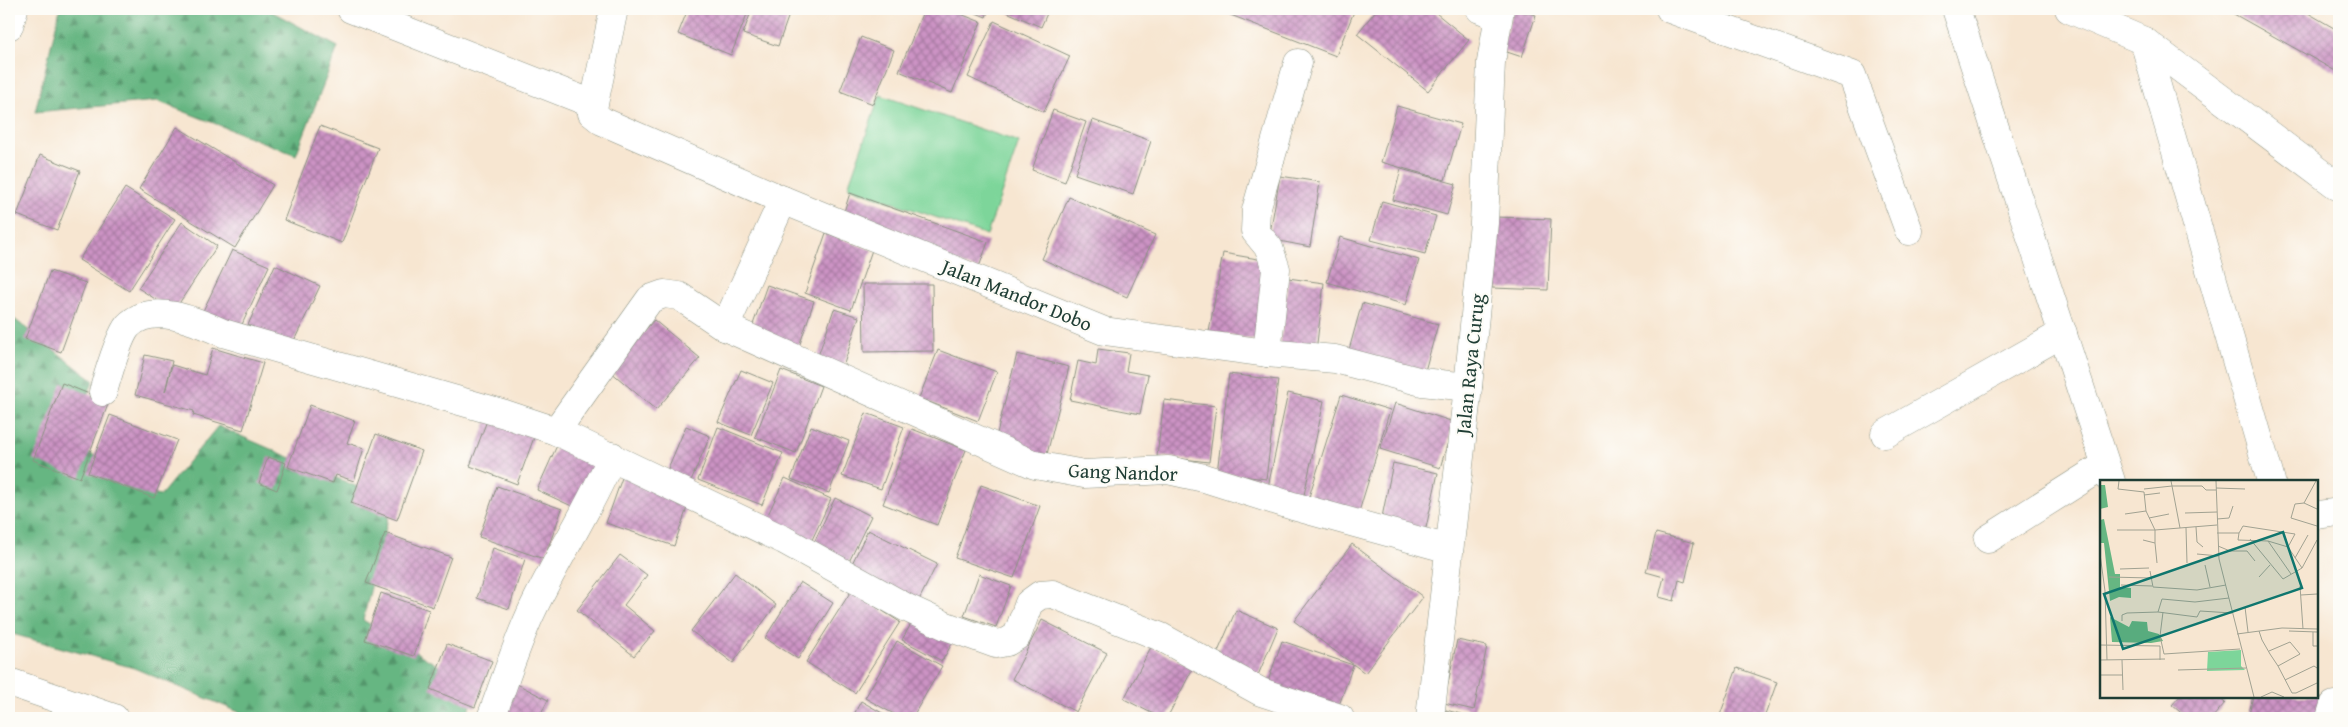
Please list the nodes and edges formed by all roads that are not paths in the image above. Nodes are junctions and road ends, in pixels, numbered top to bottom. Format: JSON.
{"nodes":[{"id":1,"x":14,"y":9,"type":"edge"},
{"id":2,"x":351,"y":9,"type":"edge"},
{"id":3,"x":614,"y":9,"type":"edge"},
{"id":4,"x":1670,"y":9,"type":"edge"},
{"id":5,"x":1956,"y":9,"type":"edge"},
{"id":6,"x":2069,"y":9,"type":"edge"},
{"id":7,"x":1493,"y":11,"type":"edge"},
{"id":8,"x":9,"y":26,"type":"edge"},
{"id":9,"x":2144,"y":42,"type":"junction"},
{"id":10,"x":1298,"y":63,"type":"dead end"},
{"id":11,"x":592,"y":108,"type":"junction"},
{"id":12,"x":2339,"y":187,"type":"edge"},
{"id":13,"x":783,"y":200,"type":"junction"},
{"id":14,"x":1909,"y":231,"type":"dead end"},
{"id":15,"x":725,"y":327,"type":"junction"},
{"id":16,"x":2063,"y":334,"type":"junction"},
{"id":17,"x":1267,"y":353,"type":"junction"},
{"id":18,"x":1468,"y":387,"type":"junction"},
{"id":19,"x":103,"y":392,"type":"dead end"},
{"id":20,"x":556,"y":431,"type":"junction"},
{"id":21,"x":1885,"y":434,"type":"dead end"},
{"id":22,"x":612,"y":456,"type":"junction"},
{"id":23,"x":2108,"y":473,"type":"edge"},
{"id":24,"x":2271,"y":480,"type":"edge"},
{"id":25,"x":2339,"y":512,"type":"edge"},
{"id":26,"x":2318,"y":515,"type":"edge"},
{"id":27,"x":1988,"y":539,"type":"dead end"},
{"id":28,"x":1449,"y":549,"type":"junction"},
{"id":29,"x":9,"y":682,"type":"edge"},
{"id":30,"x":114,"y":718,"type":"edge"},
{"id":31,"x":491,"y":718,"type":"edge"},
{"id":32,"x":1340,"y":718,"type":"edge"},
{"id":33,"x":1430,"y":718,"type":"edge"}],
"edges":[{"from":1,"to":8,"type":"street"},
{"from":2,"to":11,"type":"street","name":"Jalan Mandor Dobo"},
{"from":3,"to":11,"type":"street"},
{"from":4,"to":14,"type":"street"},
{"from":5,"to":16,"type":"street"},
{"from":6,"to":9,"type":"street"},
{"from":7,"to":18,"type":"street","name":"Jalan Raya Curug"},
{"from":9,"to":12,"type":"street"},
{"from":9,"to":24,"type":"street"},
{"from":10,"to":17,"type":"street"},
{"from":11,"to":13,"type":"street","name":"Jalan Mandor Dobo"},
{"from":13,"to":15,"type":"street"},
{"from":13,"to":17,"type":"street","name":"Jalan Mandor Dobo"},
{"from":15,"to":20,"type":"street","name":"Gang Nandor"},
{"from":15,"to":28,"type":"street","name":"Gang Nandor"},
{"from":16,"to":21,"type":"street"},
{"from":16,"to":23,"type":"street"},
{"from":17,"to":18,"type":"street","name":"Jalan Mandor Dobo"},
{"from":18,"to":28,"type":"street","name":"Jalan Raya Curug"},
{"from":19,"to":20,"type":"street"},
{"from":20,"to":22,"type":"street"},
{"from":22,"to":31,"type":"street"},
{"from":22,"to":32,"type":"street"},
{"from":23,"to":27,"type":"street"},
{"from":25,"to":26,"type":"street"},
{"from":28,"to":33,"type":"street","name":"Jalan Raya Curug"},
{"from":29,"to":30,"type":"street"}]}
